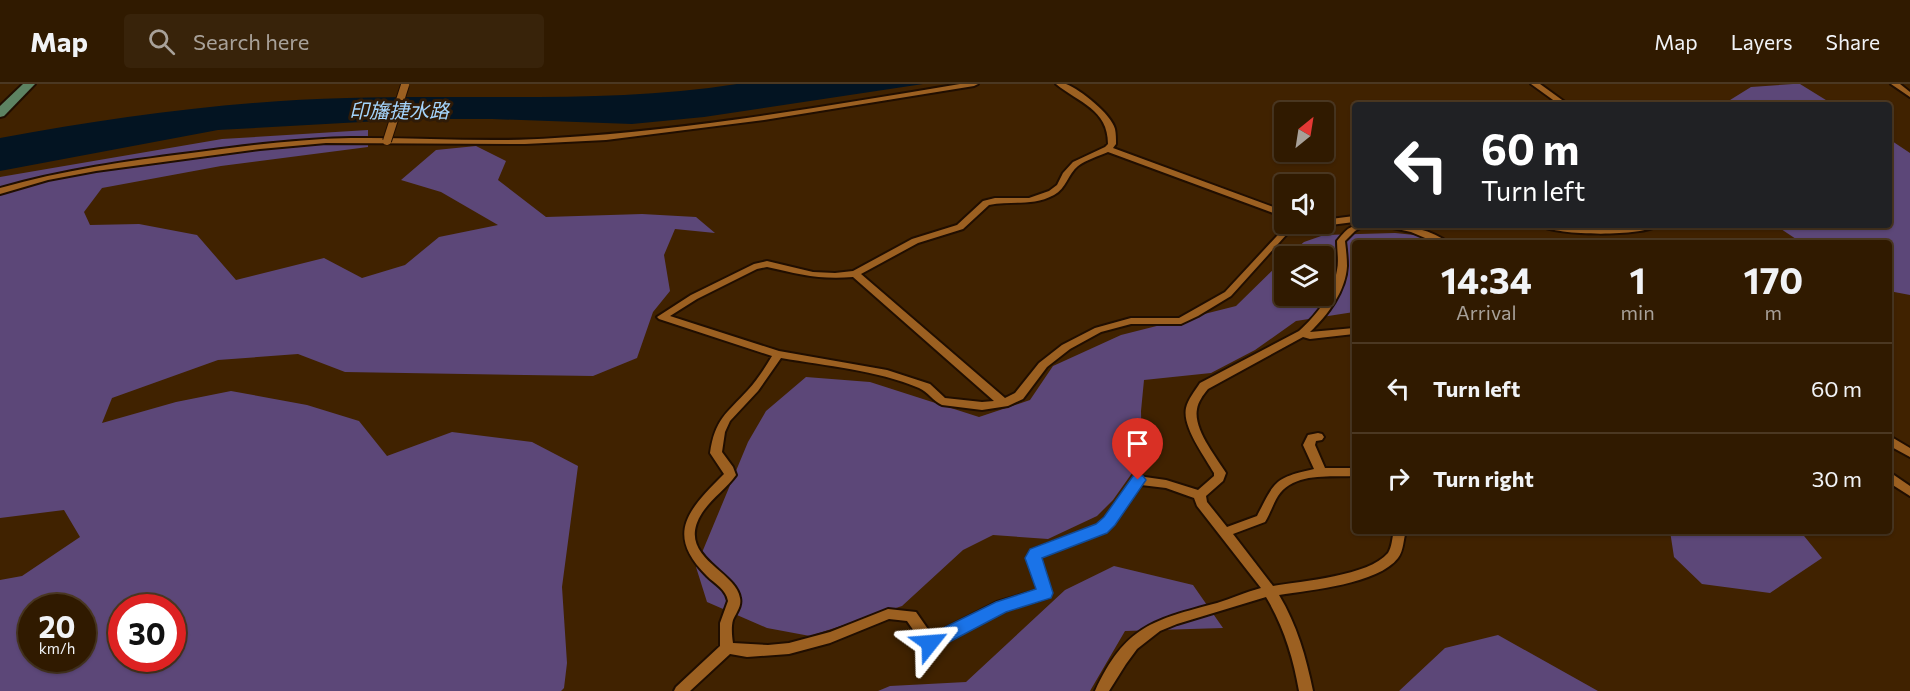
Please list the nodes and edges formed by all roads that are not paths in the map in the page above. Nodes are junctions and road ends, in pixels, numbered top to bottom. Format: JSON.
{"nodes":[{"id":1,"x":29,"y":84,"type":"edge"},
{"id":2,"x":974,"y":84,"type":"edge"},
{"id":3,"x":1060,"y":84,"type":"edge"},
{"id":4,"x":1535,"y":84,"type":"edge"},
{"id":5,"x":1895,"y":84,"type":"edge"},
{"id":6,"x":406,"y":85,"type":"edge"},
{"id":7,"x":1910,"y":95,"type":"edge"},
{"id":8,"x":1561,"y":102,"type":"edge"},
{"id":9,"x":0,"y":113,"type":"edge"},
{"id":10,"x":387,"y":141,"type":"dead end"},
{"id":11,"x":1108,"y":149,"type":"junction"},
{"id":12,"x":0,"y":191,"type":"edge"},
{"id":13,"x":1274,"y":210,"type":"edge"},
{"id":14,"x":1352,"y":219,"type":"edge"},
{"id":15,"x":1334,"y":222,"type":"edge"},
{"id":16,"x":1354,"y":228,"type":"edge"},
{"id":17,"x":1405,"y":228,"type":"edge"},
{"id":18,"x":1563,"y":228,"type":"edge"},
{"id":19,"x":1644,"y":228,"type":"edge"},
{"id":20,"x":1283,"y":234,"type":"edge"},
{"id":21,"x":1438,"y":240,"type":"edge"},
{"id":22,"x":855,"y":274,"type":"junction"},
{"id":23,"x":1352,"y":331,"type":"edge"},
{"id":24,"x":1303,"y":333,"type":"junction"},
{"id":25,"x":778,"y":354,"type":"junction"},
{"id":26,"x":1004,"y":403,"type":"junction"},
{"id":27,"x":1318,"y":437,"type":"dead end"},
{"id":28,"x":1892,"y":442,"type":"edge"},
{"id":29,"x":1910,"y":453,"type":"edge"},
{"id":30,"x":1322,"y":472,"type":"junction"},
{"id":31,"x":1352,"y":472,"type":"edge"},
{"id":32,"x":1892,"y":477,"type":"edge"},
{"id":33,"x":1907,"y":485,"type":"edge"},
{"id":34,"x":1200,"y":495,"type":"junction"},
{"id":35,"x":1224,"y":533,"type":"junction"},
{"id":36,"x":1400,"y":534,"type":"edge"},
{"id":37,"x":1272,"y":592,"type":"junction"},
{"id":38,"x":727,"y":648,"type":"junction"},
{"id":39,"x":681,"y":691,"type":"edge"},
{"id":40,"x":1102,"y":691,"type":"edge"},
{"id":41,"x":1306,"y":691,"type":"edge"}],
"edges":[{"from":1,"to":9,"type":"main road"},
{"from":2,"to":12,"type":"street"},
{"from":3,"to":11,"type":"street"},
{"from":4,"to":8,"type":"street"},
{"from":5,"to":7,"type":"street"},
{"from":6,"to":10,"type":"street","bridge":true},
{"from":11,"to":13,"type":"street"},
{"from":11,"to":22,"type":"street"},
{"from":14,"to":15,"type":"street"},
{"from":16,"to":24,"type":"street"},
{"from":17,"to":21,"type":"street"},
{"from":18,"to":19,"type":"street"},
{"from":20,"to":26,"type":"street"},
{"from":22,"to":25,"type":"street"},
{"from":22,"to":26,"type":"street"},
{"from":23,"to":24,"type":"street"},
{"from":24,"to":34,"type":"street"},
{"from":25,"to":26,"type":"street"},
{"from":25,"to":38,"type":"street"},
{"from":27,"to":30,"type":"street"},
{"from":28,"to":29,"type":"street"},
{"from":30,"to":31,"type":"street"},
{"from":30,"to":35,"type":"street"},
{"from":32,"to":33,"type":"street"},
{"from":34,"to":35,"type":"street"},
{"from":34,"to":38,"type":"street"},
{"from":35,"to":37,"type":"street"},
{"from":36,"to":37,"type":"street"},
{"from":37,"to":40,"type":"street"},
{"from":37,"to":41,"type":"street"},
{"from":38,"to":39,"type":"street"}]}
